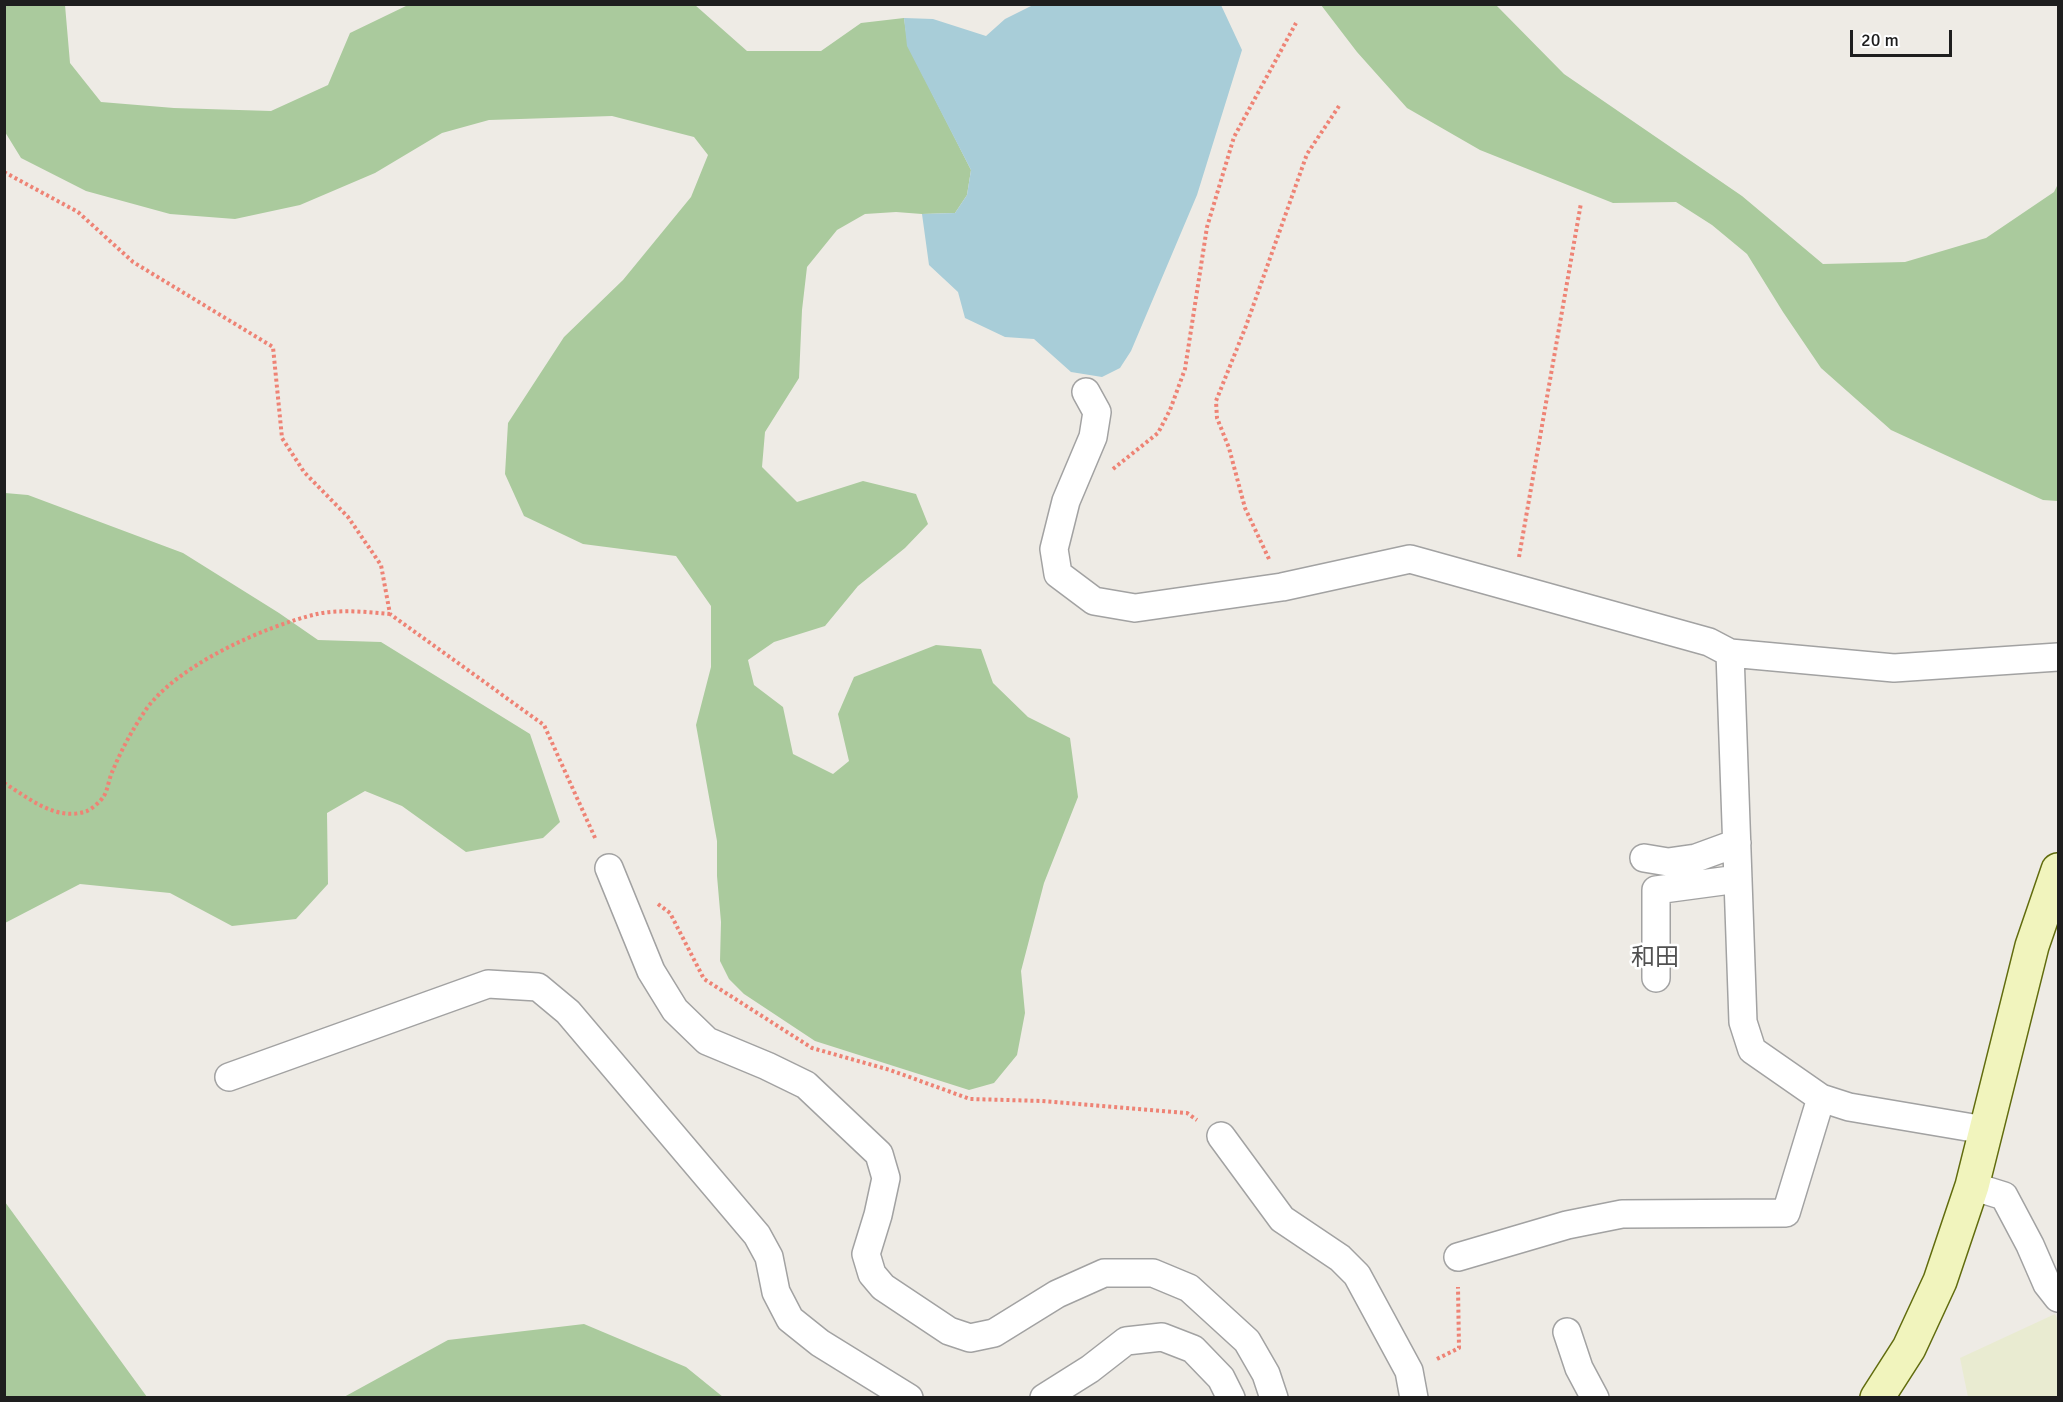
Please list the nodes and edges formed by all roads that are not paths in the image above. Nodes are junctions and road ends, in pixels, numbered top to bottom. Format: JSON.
{"nodes":[{"id":1,"x":1086,"y":392,"type":"dead end"},
{"id":2,"x":1730,"y":653,"type":"junction"},
{"id":3,"x":2058,"y":657,"type":"edge"},
{"id":4,"x":1737,"y":843,"type":"junction"},
{"id":5,"x":1644,"y":858,"type":"dead end"},
{"id":6,"x":609,"y":868,"type":"road end"},
{"id":7,"x":2058,"y":870,"type":"edge"},
{"id":8,"x":1738,"y":879,"type":"junction"},
{"id":9,"x":1656,"y":978,"type":"dead end"},
{"id":10,"x":229,"y":1077,"type":"dead end"},
{"id":11,"x":1821,"y":1098,"type":"junction"},
{"id":12,"x":1985,"y":1130,"type":"junction"},
{"id":13,"x":1221,"y":1136,"type":"road end"},
{"id":14,"x":1972,"y":1186,"type":"junction"},
{"id":15,"x":1458,"y":1257,"type":"road end"},
{"id":16,"x":2058,"y":1298,"type":"edge"},
{"id":17,"x":1567,"y":1332,"type":"dead end"},
{"id":18,"x":909,"y":1398,"type":"edge"},
{"id":19,"x":1044,"y":1398,"type":"edge"},
{"id":20,"x":1231,"y":1398,"type":"edge"},
{"id":21,"x":1274,"y":1398,"type":"edge"},
{"id":22,"x":1414,"y":1398,"type":"edge"},
{"id":23,"x":1595,"y":1398,"type":"edge"},
{"id":24,"x":1877,"y":1398,"type":"edge"}],
"edges":[{"from":1,"to":2,"type":"street"},
{"from":2,"to":3,"type":"street"},
{"from":2,"to":4,"type":"street"},
{"from":4,"to":5,"type":"street"},
{"from":4,"to":8,"type":"street"},
{"from":6,"to":21,"type":"street"},
{"from":7,"to":12,"type":"street"},
{"from":8,"to":9,"type":"street"},
{"from":8,"to":11,"type":"street"},
{"from":10,"to":18,"type":"street"},
{"from":11,"to":12,"type":"street"},
{"from":11,"to":15,"type":"street"},
{"from":12,"to":14,"type":"street"},
{"from":13,"to":22,"type":"street"},
{"from":14,"to":16,"type":"street"},
{"from":14,"to":24,"type":"street"},
{"from":17,"to":23,"type":"street"},
{"from":19,"to":20,"type":"street"}]}
